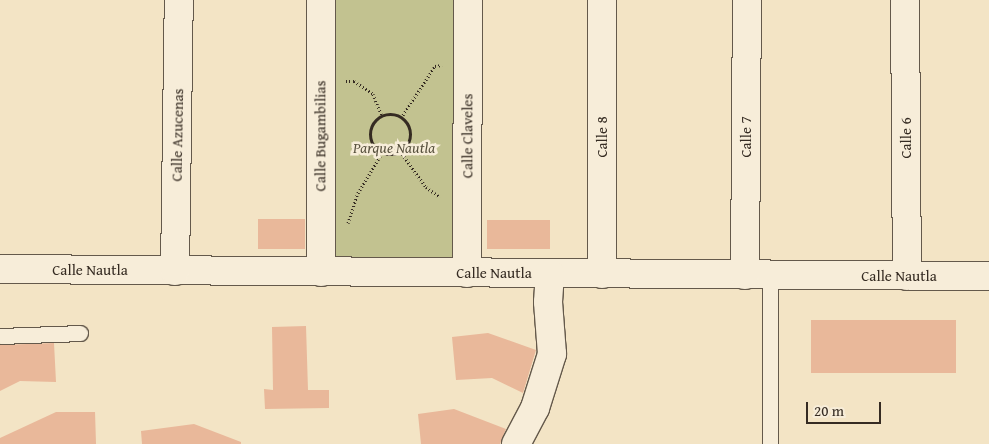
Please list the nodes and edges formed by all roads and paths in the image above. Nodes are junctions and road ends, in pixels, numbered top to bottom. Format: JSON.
{"nodes":[{"id":1,"x":179,"y":0,"type":"edge"},
{"id":2,"x":321,"y":0,"type":"edge"},
{"id":3,"x":468,"y":0,"type":"edge"},
{"id":4,"x":602,"y":0,"type":"edge"},
{"id":5,"x":747,"y":0,"type":"edge"},
{"id":6,"x":905,"y":0,"type":"edge"},
{"id":7,"x":468,"y":64,"type":"junction"},
{"id":8,"x":320,"y":80,"type":"junction"},
{"id":9,"x":382,"y":116,"type":"junction"},
{"id":10,"x":401,"y":118,"type":"junction"},
{"id":11,"x":400,"y":151,"type":"junction"},
{"id":12,"x":382,"y":153,"type":"junction"},
{"id":13,"x":467,"y":216,"type":"junction"},
{"id":14,"x":320,"y":242,"type":"junction"},
{"id":15,"x":0,"y":269,"type":"edge"},
{"id":16,"x":176,"y":270,"type":"junction"},
{"id":17,"x":321,"y":272,"type":"junction"},
{"id":18,"x":467,"y":273,"type":"junction"},
{"id":19,"x":550,"y":274,"type":"junction"},
{"id":20,"x":602,"y":274,"type":"junction"},
{"id":21,"x":758,"y":275,"type":"junction"},
{"id":22,"x":907,"y":276,"type":"junction"},
{"id":23,"x":989,"y":276,"type":"edge"},
{"id":24,"x":80,"y":333,"type":"dead end"},
{"id":25,"x":0,"y":336,"type":"edge"},
{"id":26,"x":516,"y":444,"type":"edge"},
{"id":27,"x":770,"y":444,"type":"edge"}],
"edges":[{"from":1,"to":16,"type":"street","name":"Calle Azucenas"},
{"from":2,"to":8,"type":"street","name":"Calle Bugambilias"},
{"from":3,"to":7,"type":"street","name":"Calle Claveles"},
{"from":4,"to":20,"type":"street","name":"Calle 8"},
{"from":5,"to":21,"type":"street","name":"Calle 7"},
{"from":6,"to":22,"type":"street","name":"Calle 6"},
{"from":7,"to":10,"type":"path"},
{"from":7,"to":13,"type":"street","name":"Calle Claveles"},
{"from":8,"to":9,"type":"path"},
{"from":8,"to":14,"type":"street","name":"Calle Bugambilias"},
{"from":9,"to":10,"type":"path"},
{"from":9,"to":12,"type":"path"},
{"from":10,"to":11,"type":"path"},
{"from":11,"to":12,"type":"path"},
{"from":11,"to":13,"type":"path"},
{"from":12,"to":14,"type":"path"},
{"from":13,"to":18,"type":"street","name":"Calle Claveles"},
{"from":14,"to":17,"type":"street","name":"Calle Bugambilias"},
{"from":15,"to":16,"type":"street","name":"Calle Nautla"},
{"from":16,"to":17,"type":"street","name":"Calle Nautla"},
{"from":17,"to":18,"type":"street","name":"Calle Nautla"},
{"from":18,"to":19,"type":"street","name":"Calle Nautla"},
{"from":19,"to":20,"type":"street","name":"Calle Nautla"},
{"from":19,"to":26,"type":"street"},
{"from":20,"to":21,"type":"street","name":"Calle Nautla"},
{"from":21,"to":22,"type":"street","name":"Calle Nautla"},
{"from":21,"to":27,"type":"lane"},
{"from":22,"to":23,"type":"street","name":"Calle Nautla"},
{"from":24,"to":25,"type":"lane"}]}
